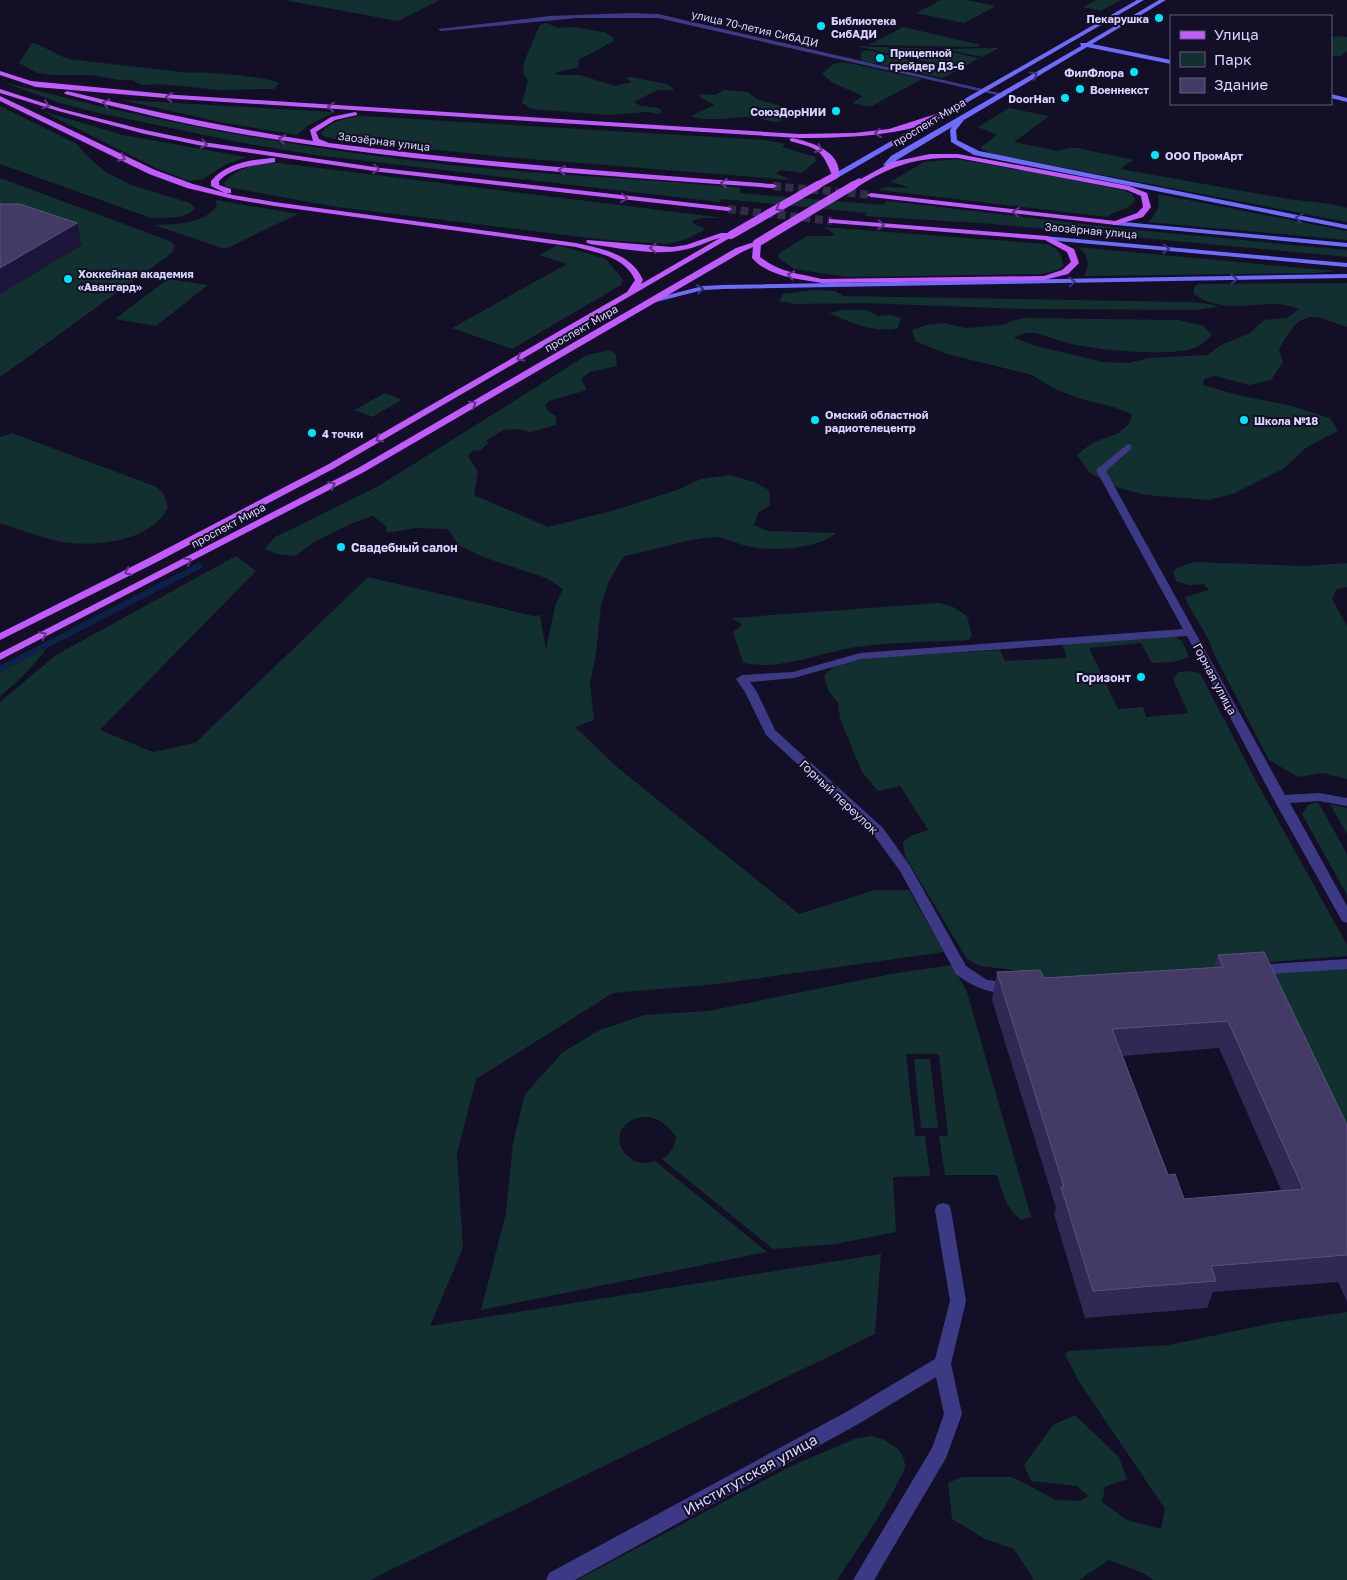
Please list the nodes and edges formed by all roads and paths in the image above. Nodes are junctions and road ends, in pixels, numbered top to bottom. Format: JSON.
{"nodes":[{"id":1,"x":1141,"y":0,"type":"edge"},
{"id":2,"x":1163,"y":0,"type":"edge"},
{"id":3,"x":441,"y":29,"type":"dead end"},
{"id":4,"x":1070,"y":41,"type":"junction"},
{"id":5,"x":1086,"y":44,"type":"junction"},
{"id":6,"x":1170,"y":62,"type":"edge"},
{"id":7,"x":0,"y":73,"type":"edge"},
{"id":8,"x":29,"y":83,"type":"junction"},
{"id":9,"x":984,"y":90,"type":"junction"},
{"id":10,"x":0,"y":91,"type":"edge"},
{"id":11,"x":1001,"y":94,"type":"junction"},
{"id":12,"x":1332,"y":96,"type":"edge"},
{"id":13,"x":0,"y":98,"type":"edge"},
{"id":14,"x":1347,"y":100,"type":"edge"},
{"id":15,"x":942,"y":114,"type":"junction"},
{"id":16,"x":962,"y":118,"type":"junction"},
{"id":17,"x":330,"y":146,"type":"junction"},
{"id":18,"x":290,"y":158,"type":"junction"},
{"id":19,"x":886,"y":166,"type":"junction"},
{"id":20,"x":836,"y":175,"type":"junction"},
{"id":21,"x":773,"y":186,"type":"tunnel mouth"},
{"id":22,"x":871,"y":195,"type":"tunnel mouth"},
{"id":23,"x":728,"y":210,"type":"tunnel mouth"},
{"id":24,"x":832,"y":221,"type":"tunnel mouth"},
{"id":25,"x":1116,"y":223,"type":"junction"},
{"id":26,"x":1347,"y":227,"type":"edge"},
{"id":27,"x":730,"y":235,"type":"junction"},
{"id":28,"x":1047,"y":238,"type":"junction"},
{"id":29,"x":757,"y":243,"type":"junction"},
{"id":30,"x":1347,"y":245,"type":"edge"},
{"id":31,"x":1347,"y":265,"type":"edge"},
{"id":32,"x":1347,"y":276,"type":"edge"},
{"id":33,"x":630,"y":294,"type":"junction"},
{"id":34,"x":652,"y":300,"type":"junction"},
{"id":35,"x":1128,"y":447,"type":"dead end"},
{"id":36,"x":1190,"y":632,"type":"junction"},
{"id":37,"x":0,"y":637,"type":"edge"},
{"id":38,"x":0,"y":657,"type":"edge"},
{"id":39,"x":1280,"y":800,"type":"junction"},
{"id":40,"x":1347,"y":802,"type":"edge"},
{"id":41,"x":1347,"y":918,"type":"edge"},
{"id":42,"x":1347,"y":964,"type":"edge"},
{"id":43,"x":1239,"y":971,"type":"edge"},
{"id":44,"x":1024,"y":984,"type":"edge"},
{"id":45,"x":943,"y":1210,"type":"dead end"},
{"id":46,"x":942,"y":1364,"type":"junction"},
{"id":47,"x":556,"y":1580,"type":"edge"},
{"id":48,"x":863,"y":1580,"type":"edge"}],
"edges":[{"from":1,"to":4,"type":"main road","name":"проспект Мира"},
{"from":2,"to":5,"type":"main road","name":"проспект Мира"},
{"from":3,"to":9,"type":"street","name":"улица 70-летия СибАДИ"},
{"from":4,"to":5,"type":"main road"},
{"from":4,"to":9,"type":"main road","name":"проспект Мира"},
{"from":5,"to":6,"type":"main road"},
{"from":11,"to":5,"type":"main road","name":"проспект Мира","one_way":true},
{"from":7,"to":8,"type":"main road","name":"Заозёрная улица"},
{"from":15,"to":8,"type":"main road","one_way":true},
{"from":17,"to":8,"type":"main road","name":"Заозёрная улица","one_way":true},
{"from":9,"to":11,"type":"street","name":"улица 70-летия СибАДИ"},
{"from":9,"to":15,"type":"main road","name":"проспект Мира"},
{"from":10,"to":18,"type":"main road","one_way":true},
{"from":11,"to":16,"type":"main road","name":"проспект Мира"},
{"from":12,"to":14,"type":"main road"},
{"from":13,"to":33,"type":"main road","one_way":true},
{"from":15,"to":20,"type":"main road","name":"проспект Мира"},
{"from":16,"to":19,"type":"main road","name":"проспект Мира"},
{"from":26,"to":16,"type":"main road","one_way":true},
{"from":17,"to":20,"type":"main road","one_way":true},
{"from":21,"to":17,"type":"main road","name":"Заозёрная улица","one_way":true},
{"from":18,"to":23,"type":"main road","one_way":true},
{"from":27,"to":18,"type":"main road","one_way":true},
{"from":19,"to":25,"type":"main road"},
{"from":19,"to":29,"type":"main road","name":"проспект Мира","bridge":true},
{"from":20,"to":27,"type":"main road","name":"проспект Мира","one_way":true,"bridge":true},
{"from":25,"to":22,"type":"main road","name":"Заозёрная улица","one_way":true},
{"from":24,"to":28,"type":"main road","name":"Заозёрная улица","one_way":true},
{"from":25,"to":30,"type":"main road","name":"Заозёрная улица"},
{"from":27,"to":33,"type":"main road","name":"проспект Мира"},
{"from":28,"to":29,"type":"main road","one_way":true},
{"from":28,"to":31,"type":"main road","name":"Заозёрная улица","one_way":true},
{"from":29,"to":34,"type":"main road","name":"проспект Мира"},
{"from":34,"to":32,"type":"main road","one_way":true},
{"from":33,"to":37,"type":"main road","name":"проспект Мира","one_way":true},
{"from":38,"to":34,"type":"main road","name":"проспект Мира","one_way":true},
{"from":35,"to":36,"type":"street","name":"Горная улица"},
{"from":36,"to":39,"type":"street","name":"Горная улица"},
{"from":36,"to":44,"type":"street","name":"Горный переулок"},
{"from":39,"to":40,"type":"street"},
{"from":39,"to":41,"type":"street","name":"Горная улица"},
{"from":42,"to":43,"type":"street"},
{"from":45,"to":46,"type":"street"},
{"from":46,"to":47,"type":"street","name":"Институтская улица"},
{"from":46,"to":48,"type":"street"}]}
